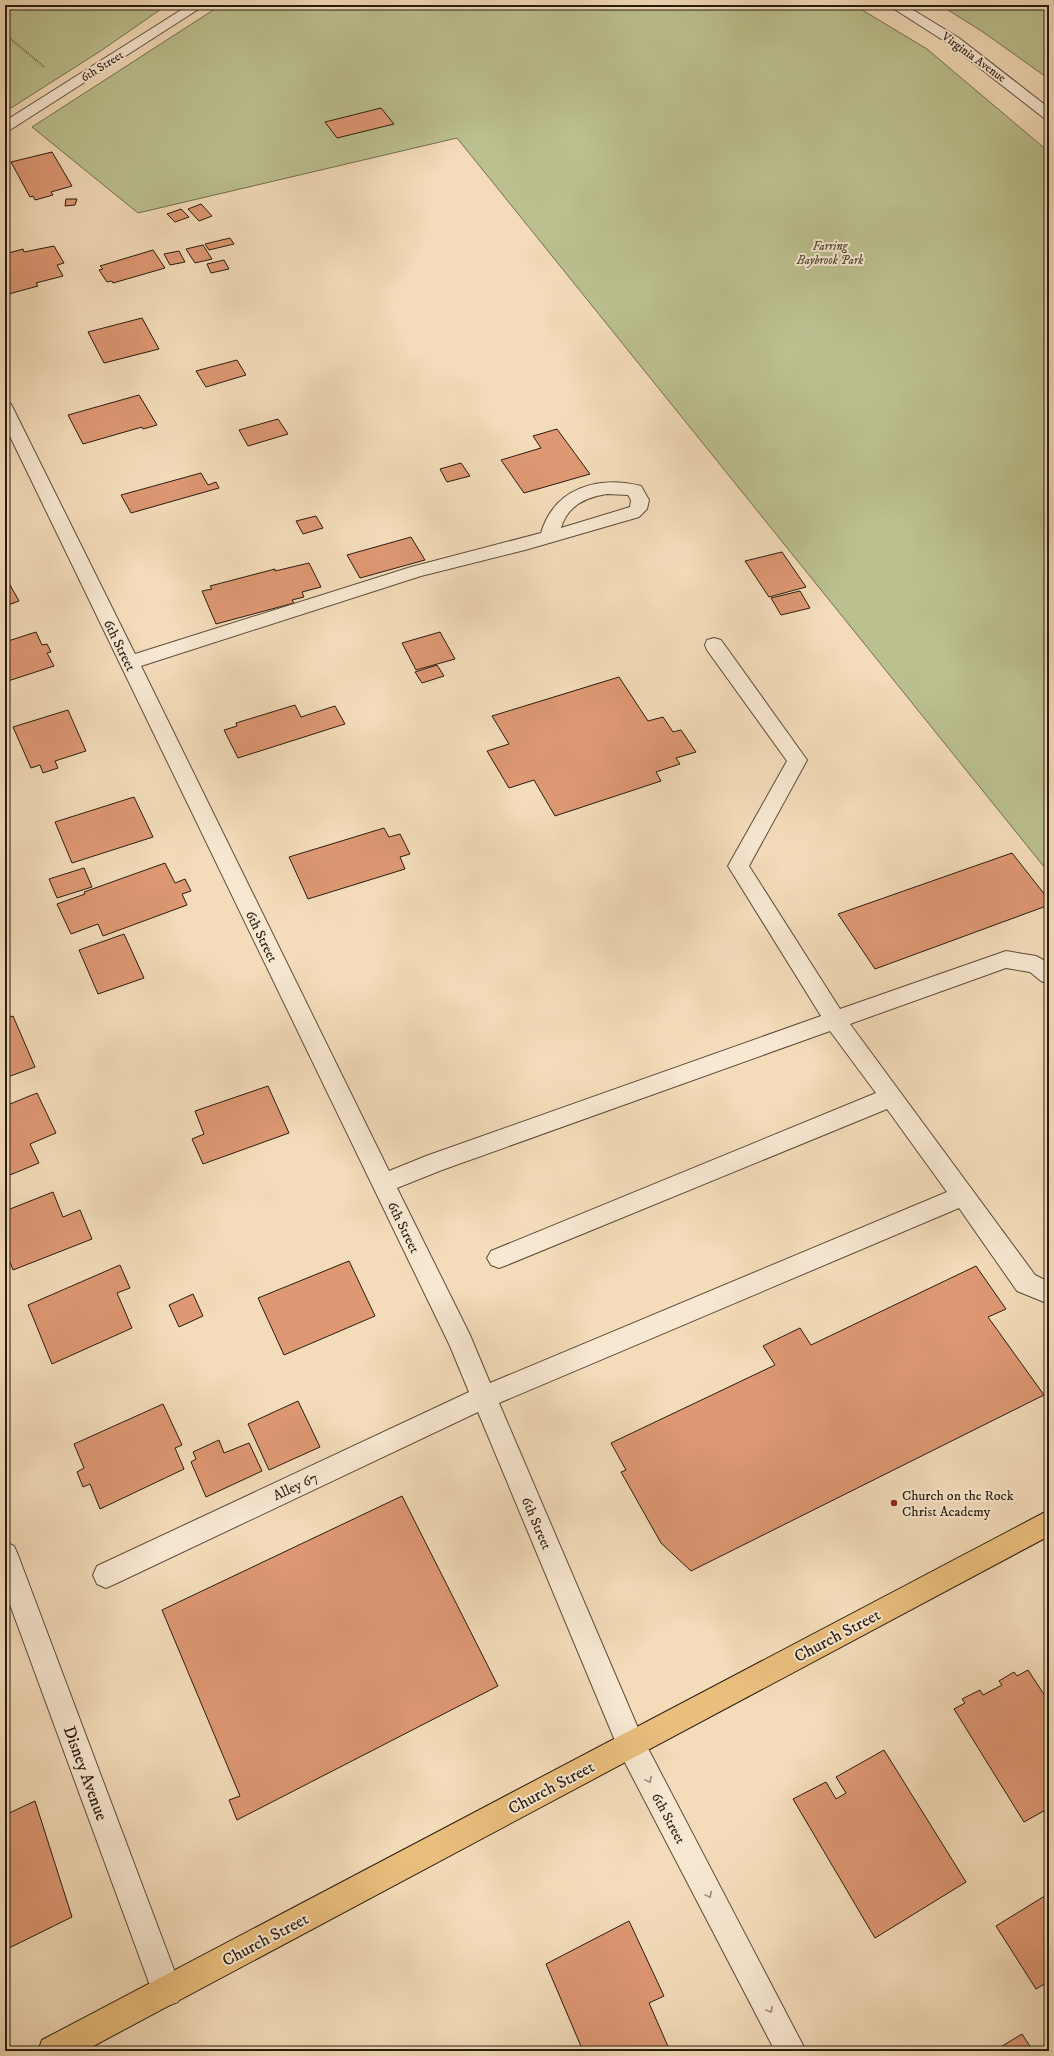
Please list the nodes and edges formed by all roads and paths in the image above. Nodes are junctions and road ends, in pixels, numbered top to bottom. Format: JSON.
{"nodes":[{"id":1,"x":198,"y":5,"type":"edge"},
{"id":2,"x":895,"y":5,"type":"edge"},
{"id":3,"x":5,"y":34,"type":"edge"},
{"id":4,"x":69,"y":87,"type":"junction"},
{"id":5,"x":1049,"y":115,"type":"edge"},
{"id":6,"x":5,"y":128,"type":"edge"},
{"id":7,"x":5,"y":408,"type":"edge"},
{"id":8,"x":549,"y":537,"type":"dead end"},
{"id":9,"x":714,"y":645,"type":"dead end"},
{"id":10,"x":129,"y":663,"type":"junction"},
{"id":11,"x":1049,"y":974,"type":"edge"},
{"id":12,"x":835,"y":1020,"type":"junction"},
{"id":13,"x":891,"y":1097,"type":"junction"},
{"id":14,"x":383,"y":1184,"type":"junction"},
{"id":15,"x":963,"y":1196,"type":"junction"},
{"id":16,"x":498,"y":1258,"type":"dead end"},
{"id":17,"x":1049,"y":1293,"type":"edge"},
{"id":18,"x":484,"y":1397,"type":"junction"},
{"id":19,"x":1049,"y":1522,"type":"edge"},
{"id":20,"x":5,"y":1554,"type":"edge"},
{"id":21,"x":106,"y":1575,"type":"dead end"},
{"id":22,"x":631,"y":1745,"type":"junction"},
{"id":23,"x":167,"y":1991,"type":"junction"},
{"id":24,"x":53,"y":2051,"type":"edge"},
{"id":25,"x":791,"y":2051,"type":"edge"}],
"edges":[{"from":1,"to":4,"type":"street","name":"6th Street"},
{"from":2,"to":5,"type":"street","name":"Virginia Avenue"},
{"from":3,"to":4,"type":"path"},
{"from":4,"to":6,"type":"street","name":"6th Street"},
{"from":7,"to":10,"type":"street","name":"6th Street"},
{"from":8,"to":10,"type":"street"},
{"from":9,"to":12,"type":"street"},
{"from":10,"to":14,"type":"street","name":"6th Street"},
{"from":11,"to":12,"type":"street"},
{"from":12,"to":13,"type":"street"},
{"from":12,"to":14,"type":"street"},
{"from":13,"to":15,"type":"street"},
{"from":13,"to":16,"type":"street"},
{"from":14,"to":18,"type":"street","name":"6th Street"},
{"from":15,"to":17,"type":"street"},
{"from":15,"to":18,"type":"street","name":"Alley 67"},
{"from":18,"to":21,"type":"street","name":"Alley 67"},
{"from":18,"to":22,"type":"street","name":"6th Street"},
{"from":19,"to":22,"type":"main road","name":"Church Street"},
{"from":20,"to":23,"type":"street","name":"Disney Avenue"},
{"from":22,"to":23,"type":"main road","name":"Church Street"},
{"from":22,"to":25,"type":"street","name":"6th Street","one_way":true},
{"from":23,"to":24,"type":"main road","name":"Church Street"}]}
